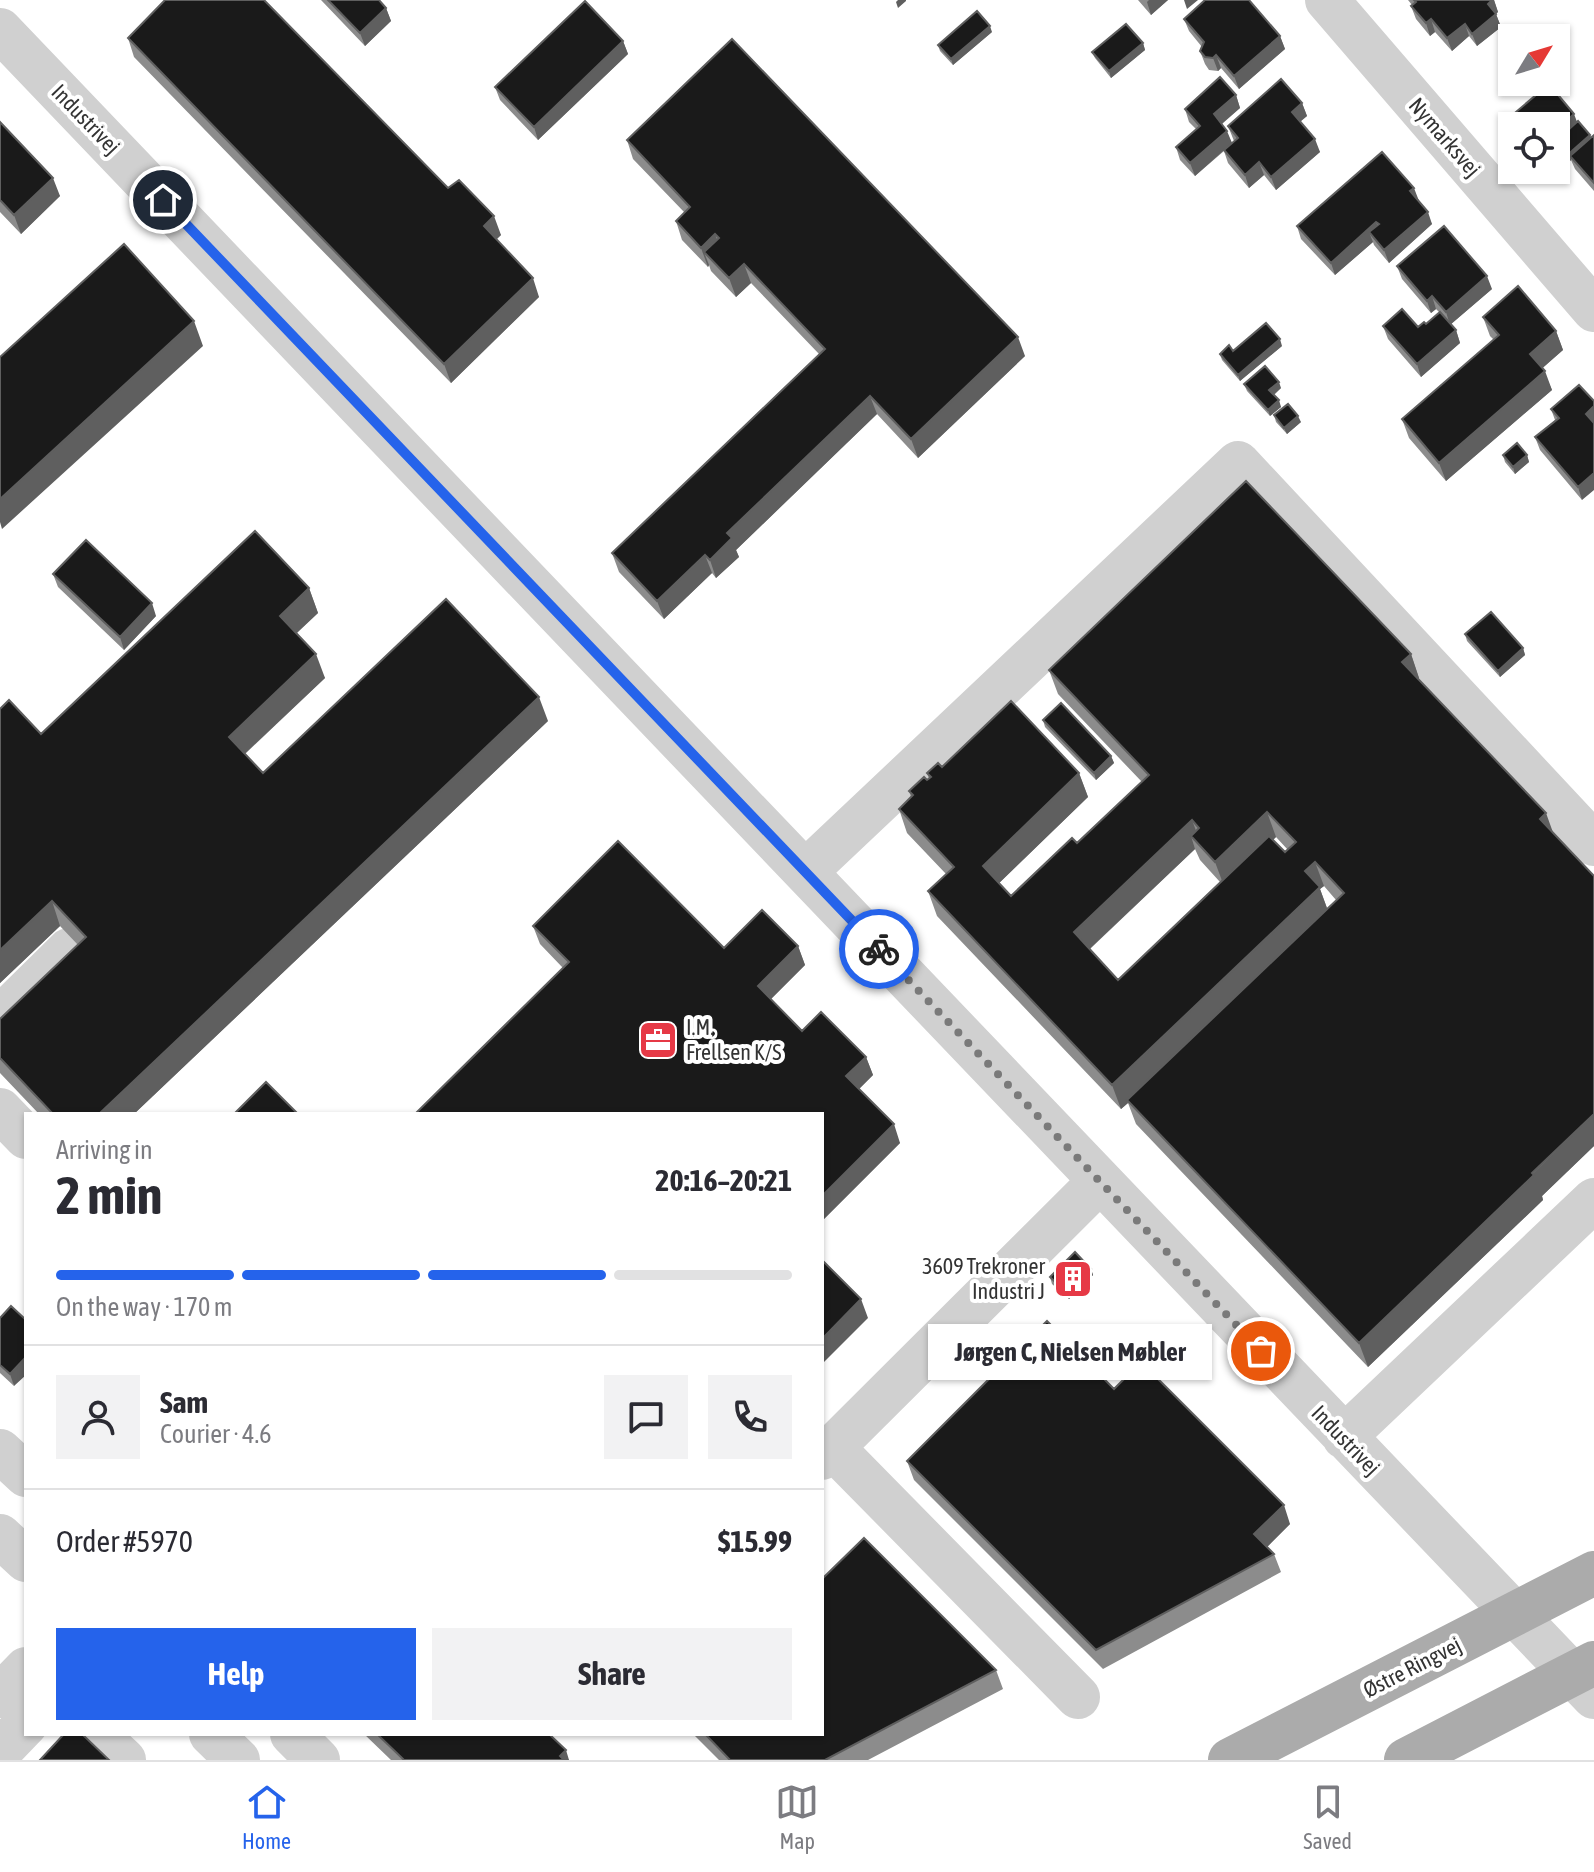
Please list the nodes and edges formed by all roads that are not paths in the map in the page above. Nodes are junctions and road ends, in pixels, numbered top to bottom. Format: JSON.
{"nodes":[{"id":1,"x":1327,"y":0,"type":"edge"},
{"id":2,"x":0,"y":30,"type":"edge"},
{"id":3,"x":1594,"y":310,"type":"edge"},
{"id":4,"x":1594,"y":844,"type":"edge"},
{"id":5,"x":805,"y":872,"type":"junction"},
{"id":6,"x":69,"y":950,"type":"edge"},
{"id":7,"x":0,"y":1018,"type":"edge"},
{"id":8,"x":0,"y":1110,"type":"edge"},
{"id":9,"x":24,"y":1135,"type":"edge"},
{"id":10,"x":1100,"y":1181,"type":"junction"},
{"id":11,"x":1594,"y":1200,"type":"edge"},
{"id":12,"x":1344,"y":1437,"type":"junction"},
{"id":13,"x":0,"y":1451,"type":"edge"},
{"id":14,"x":827,"y":1452,"type":"edge"},
{"id":15,"x":24,"y":1473,"type":"edge"},
{"id":16,"x":0,"y":1536,"type":"edge"},
{"id":17,"x":24,"y":1558,"type":"edge"},
{"id":18,"x":1594,"y":1573,"type":"edge"},
{"id":19,"x":1514,"y":1614,"type":"junction"},
{"id":20,"x":24,"y":1671,"type":"edge"},
{"id":21,"x":1587,"y":1678,"type":"edge"},
{"id":22,"x":0,"y":1696,"type":"edge"},
{"id":23,"x":1078,"y":1697,"type":"dead end"},
{"id":24,"x":24,"y":1726,"type":"edge"},
{"id":25,"x":98,"y":1736,"type":"edge"},
{"id":26,"x":294,"y":1736,"type":"edge"},
{"id":27,"x":0,"y":1751,"type":"edge"},
{"id":28,"x":124,"y":1760,"type":"edge"},
{"id":29,"x":318,"y":1760,"type":"edge"},
{"id":30,"x":1230,"y":1760,"type":"edge"},
{"id":31,"x":1406,"y":1760,"type":"edge"}],
"edges":[{"from":1,"to":3,"type":"street","name":"Nymarksvej"},
{"from":2,"to":5,"type":"street","name":"Industrivej"},
{"from":4,"to":5,"type":"street"},
{"from":5,"to":10,"type":"street","name":"Industrivej"},
{"from":6,"to":7,"type":"street"},
{"from":8,"to":9,"type":"street"},
{"from":10,"to":12,"type":"street","name":"Industrivej"},
{"from":10,"to":14,"type":"street"},
{"from":11,"to":12,"type":"street"},
{"from":12,"to":19,"type":"street","name":"Industrivej"},
{"from":13,"to":15,"type":"street"},
{"from":14,"to":23,"type":"street"},
{"from":16,"to":17,"type":"street"},
{"from":18,"to":19,"type":"main road","name":"Østre Ringvej"},
{"from":19,"to":21,"type":"street","name":"Industrivej"},
{"from":19,"to":30,"type":"main road","name":"Østre Ringvej"},
{"from":20,"to":22,"type":"street"},
{"from":21,"to":31,"type":"main road"},
{"from":24,"to":27,"type":"street"},
{"from":25,"to":28,"type":"street"},
{"from":26,"to":29,"type":"street"}]}
